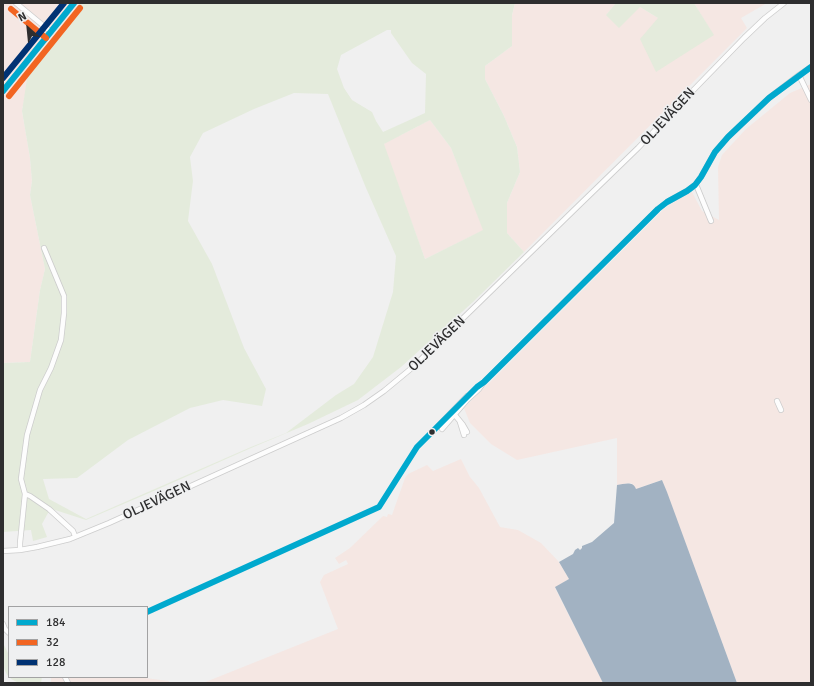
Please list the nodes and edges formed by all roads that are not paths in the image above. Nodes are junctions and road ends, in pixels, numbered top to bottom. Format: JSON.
{"nodes":[{"id":1,"x":16,"y":3,"type":"edge"},
{"id":2,"x":74,"y":3,"type":"edge"},
{"id":3,"x":784,"y":3,"type":"edge"},
{"id":4,"x":51,"y":32,"type":"junction"},
{"id":5,"x":811,"y":67,"type":"edge"},
{"id":6,"x":799,"y":75,"type":"junction"},
{"id":7,"x":3,"y":92,"type":"edge"},
{"id":8,"x":811,"y":100,"type":"edge"},
{"id":9,"x":695,"y":185,"type":"junction"},
{"id":10,"x":711,"y":221,"type":"dead end"},
{"id":11,"x":44,"y":248,"type":"dead end"},
{"id":12,"x":777,"y":401,"type":"dead end"},
{"id":13,"x":781,"y":410,"type":"dead end"},
{"id":14,"x":454,"y":413,"type":"junction"},
{"id":15,"x":440,"y":428,"type":"dead end"},
{"id":16,"x":465,"y":433,"type":"dead end"},
{"id":17,"x":25,"y":494,"type":"junction"},
{"id":18,"x":76,"y":536,"type":"junction"},
{"id":19,"x":20,"y":550,"type":"junction"},
{"id":20,"x":3,"y":551,"type":"edge"}],
"edges":[{"from":1,"to":4,"type":"street"},
{"from":2,"to":4,"type":"street"},
{"from":3,"to":18,"type":"street","name":"OLJEVÄGEN"},
{"from":4,"to":7,"type":"street"},
{"from":5,"to":6,"type":"street"},
{"from":6,"to":8,"type":"street"},
{"from":6,"to":9,"type":"street"},
{"from":9,"to":10,"type":"street"},
{"from":9,"to":14,"type":"street"},
{"from":11,"to":17,"type":"street"},
{"from":12,"to":13,"type":"street"},
{"from":14,"to":15,"type":"street"},
{"from":14,"to":16,"type":"street"},
{"from":17,"to":18,"type":"street"},
{"from":17,"to":19,"type":"street"},
{"from":18,"to":19,"type":"street","name":"OLJEVÄGEN"},
{"from":19,"to":20,"type":"street","name":"OLJEVÄGEN"}]}
